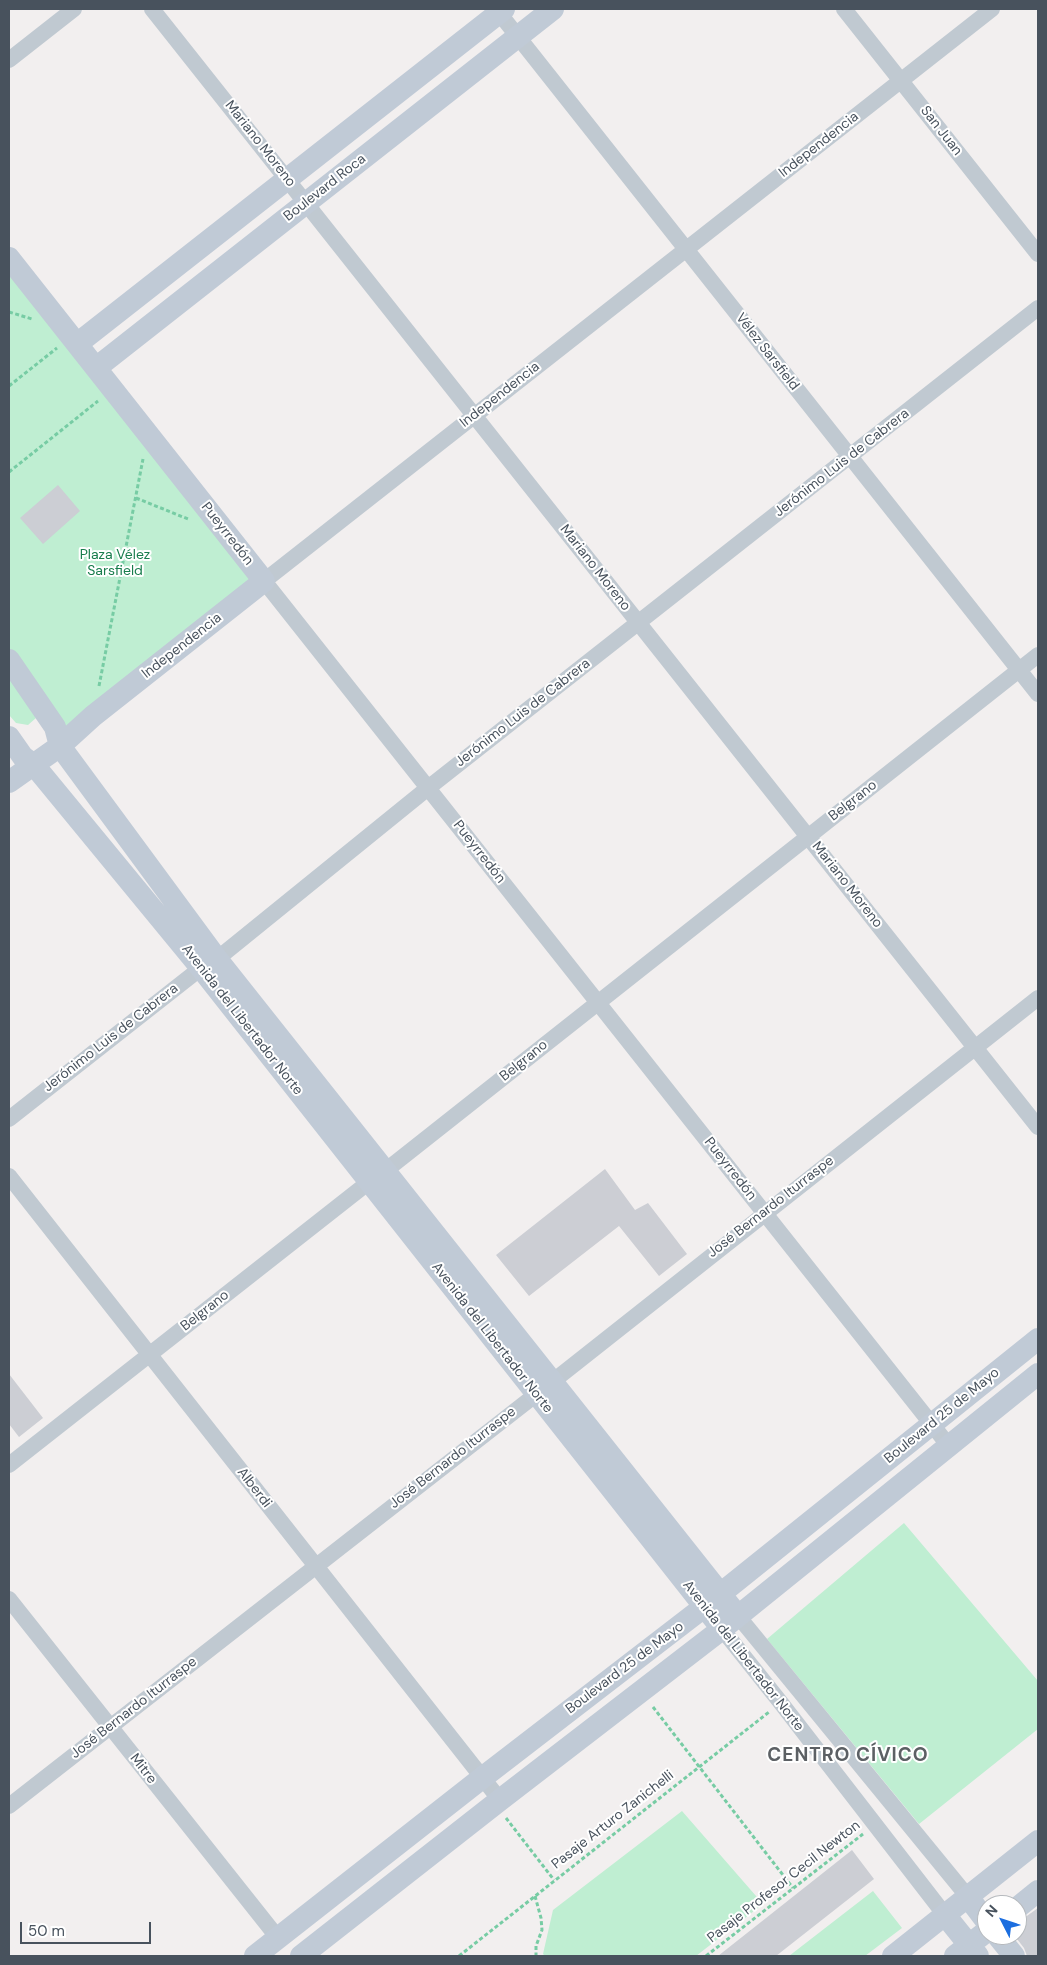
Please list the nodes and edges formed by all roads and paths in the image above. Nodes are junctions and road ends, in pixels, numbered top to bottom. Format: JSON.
{"nodes":[{"id":1,"x":74,"y":9,"type":"edge"},
{"id":2,"x":152,"y":9,"type":"edge"},
{"id":3,"x":553,"y":9,"type":"edge"},
{"id":4,"x":844,"y":9,"type":"edge"},
{"id":5,"x":992,"y":9,"type":"edge"},
{"id":6,"x":500,"y":10,"type":"edge"},
{"id":7,"x":518,"y":37,"type":"junction"},
{"id":8,"x":9,"y":60,"type":"edge"},
{"id":9,"x":901,"y":81,"type":"junction"},
{"id":10,"x":287,"y":179,"type":"junction"},
{"id":11,"x":306,"y":203,"type":"junction"},
{"id":12,"x":686,"y":249,"type":"junction"},
{"id":13,"x":1038,"y":254,"type":"edge"},
{"id":14,"x":9,"y":258,"type":"edge"},
{"id":15,"x":1038,"y":308,"type":"edge"},
{"id":16,"x":74,"y":341,"type":"junction"},
{"id":17,"x":96,"y":368,"type":"junction"},
{"id":18,"x":9,"y":386,"type":"edge"},
{"id":19,"x":112,"y":389,"type":"junction"},
{"id":20,"x":475,"y":416,"type":"junction"},
{"id":21,"x":148,"y":434,"type":"junction"},
{"id":22,"x":850,"y":456,"type":"junction"},
{"id":23,"x":9,"y":472,"type":"edge"},
{"id":24,"x":136,"y":498,"type":"junction"},
{"id":25,"x":190,"y":519,"type":"dead end"},
{"id":26,"x":264,"y":581,"type":"junction"},
{"id":27,"x":639,"y":622,"type":"junction"},
{"id":28,"x":1038,"y":656,"type":"edge"},
{"id":29,"x":9,"y":660,"type":"edge"},
{"id":30,"x":1019,"y":670,"type":"junction"},
{"id":31,"x":1038,"y":694,"type":"edge"},
{"id":32,"x":93,"y":716,"type":"junction"},
{"id":33,"x":9,"y":737,"type":"edge"},
{"id":34,"x":60,"y":746,"type":"junction"},
{"id":35,"x":34,"y":765,"type":"junction"},
{"id":36,"x":9,"y":782,"type":"edge"},
{"id":37,"x":428,"y":788,"type":"junction"},
{"id":38,"x":808,"y":836,"type":"junction"},
{"id":39,"x":209,"y":963,"type":"junction"},
{"id":40,"x":1038,"y":998,"type":"edge"},
{"id":41,"x":598,"y":1002,"type":"junction"},
{"id":42,"x":975,"y":1047,"type":"junction"},
{"id":43,"x":9,"y":1119,"type":"edge"},
{"id":44,"x":1038,"y":1127,"type":"edge"},
{"id":45,"x":9,"y":1176,"type":"edge"},
{"id":46,"x":378,"y":1177,"type":"junction"},
{"id":47,"x":764,"y":1212,"type":"junction"},
{"id":48,"x":1038,"y":1338,"type":"edge"},
{"id":49,"x":149,"y":1355,"type":"junction"},
{"id":50,"x":1038,"y":1374,"type":"edge"},
{"id":51,"x":544,"y":1387,"type":"junction"},
{"id":52,"x":932,"y":1424,"type":"junction"},
{"id":53,"x":949,"y":1446,"type":"junction"},
{"id":54,"x":9,"y":1465,"type":"edge"},
{"id":55,"x":315,"y":1565,"type":"junction"},
{"id":56,"x":9,"y":1599,"type":"edge"},
{"id":57,"x":713,"y":1600,"type":"junction"},
{"id":58,"x":730,"y":1623,"type":"junction"},
{"id":59,"x":641,"y":1691,"type":"junction"},
{"id":60,"x":781,"y":1703,"type":"junction"},
{"id":61,"x":110,"y":1727,"type":"junction"},
{"id":62,"x":699,"y":1766,"type":"junction"},
{"id":63,"x":482,"y":1778,"type":"junction"},
{"id":64,"x":497,"y":1802,"type":"junction"},
{"id":65,"x":9,"y":1806,"type":"edge"},
{"id":66,"x":876,"y":1825,"type":"junction"},
{"id":67,"x":1038,"y":1841,"type":"edge"},
{"id":68,"x":554,"y":1880,"type":"junction"},
{"id":69,"x":793,"y":1888,"type":"junction"},
{"id":70,"x":1038,"y":1891,"type":"edge"},
{"id":71,"x":535,"y":1896,"type":"junction"},
{"id":72,"x":968,"y":1897,"type":"junction"},
{"id":73,"x":1027,"y":1900,"type":"edge"},
{"id":74,"x":977,"y":1909,"type":"edge"},
{"id":75,"x":945,"y":1915,"type":"junction"},
{"id":76,"x":278,"y":1938,"type":"junction"},
{"id":77,"x":977,"y":1942,"type":"edge"},
{"id":78,"x":1006,"y":1945,"type":"edge"},
{"id":79,"x":967,"y":1952,"type":"edge"},
{"id":80,"x":255,"y":1956,"type":"edge"},
{"id":81,"x":292,"y":1956,"type":"edge"},
{"id":82,"x":301,"y":1956,"type":"edge"},
{"id":83,"x":459,"y":1956,"type":"edge"},
{"id":84,"x":536,"y":1956,"type":"edge"},
{"id":85,"x":706,"y":1956,"type":"edge"},
{"id":86,"x":893,"y":1956,"type":"edge"},
{"id":87,"x":1014,"y":1956,"type":"edge"}],
"edges":[{"from":1,"to":8,"type":"street"},
{"from":2,"to":10,"type":"street","name":"Mariano Moreno"},
{"from":3,"to":7,"type":"main road","name":"Boulevard Roca"},
{"from":4,"to":9,"type":"street","name":"San Juan"},
{"from":5,"to":9,"type":"street","name":"Independencia"},
{"from":6,"to":7,"type":"street","name":"Vélez Sarsfield"},
{"from":6,"to":10,"type":"main road"},
{"from":7,"to":11,"type":"main road","name":"Boulevard Roca"},
{"from":7,"to":12,"type":"street","name":"Vélez Sarsfield"},
{"from":9,"to":12,"type":"street","name":"Independencia"},
{"from":9,"to":13,"type":"street","name":"San Juan"},
{"from":10,"to":11,"type":"street","name":"Mariano Moreno"},
{"from":10,"to":16,"type":"main road"},
{"from":11,"to":17,"type":"main road","name":"Boulevard Roca"},
{"from":11,"to":20,"type":"street","name":"Mariano Moreno"},
{"from":12,"to":20,"type":"street","name":"Independencia"},
{"from":12,"to":22,"type":"street","name":"Vélez Sarsfield"},
{"from":14,"to":16,"type":"main road","name":"Pueyrredón"},
{"from":15,"to":22,"type":"street","name":"Jerónimo Luis de Cabrera"},
{"from":16,"to":17,"type":"main road","name":"Pueyrredón"},
{"from":16,"to":18,"type":"path"},
{"from":17,"to":19,"type":"main road","name":"Pueyrredón"},
{"from":19,"to":21,"type":"main road","name":"Pueyrredón"},
{"from":19,"to":23,"type":"path"},
{"from":20,"to":26,"type":"street","name":"Independencia"},
{"from":20,"to":27,"type":"street","name":"Mariano Moreno"},
{"from":21,"to":24,"type":"path"},
{"from":21,"to":26,"type":"main road","name":"Pueyrredón"},
{"from":22,"to":27,"type":"street","name":"Jerónimo Luis de Cabrera"},
{"from":22,"to":30,"type":"street","name":"Vélez Sarsfield"},
{"from":24,"to":25,"type":"path"},
{"from":24,"to":32,"type":"path"},
{"from":26,"to":32,"type":"main road","name":"Independencia"},
{"from":26,"to":37,"type":"street","name":"Pueyrredón"},
{"from":27,"to":37,"type":"street","name":"Jerónimo Luis de Cabrera"},
{"from":27,"to":38,"type":"street","name":"Mariano Moreno"},
{"from":28,"to":30,"type":"street","name":"Belgrano"},
{"from":29,"to":34,"type":"main road","name":"Avenida del Libertador Norte"},
{"from":30,"to":31,"type":"street","name":"Vélez Sarsfield"},
{"from":30,"to":38,"type":"street","name":"Belgrano"},
{"from":32,"to":34,"type":"main road","name":"Independencia"},
{"from":33,"to":35,"type":"main road","name":"Avenida del Libertador Norte"},
{"from":34,"to":35,"type":"main road","name":"Independencia"},
{"from":34,"to":39,"type":"main road","name":"Avenida del Libertador Norte"},
{"from":35,"to":36,"type":"main road","name":"Independencia"},
{"from":35,"to":39,"type":"main road","name":"Avenida del Libertador Norte"},
{"from":37,"to":39,"type":"street","name":"Jerónimo Luis de Cabrera"},
{"from":37,"to":41,"type":"street","name":"Pueyrredón"},
{"from":38,"to":41,"type":"street","name":"Belgrano"},
{"from":38,"to":42,"type":"street","name":"Mariano Moreno"},
{"from":39,"to":43,"type":"street","name":"Jerónimo Luis de Cabrera"},
{"from":39,"to":46,"type":"main road","name":"Avenida del Libertador Norte"},
{"from":40,"to":42,"type":"street","name":"José Bernardo Iturraspe"},
{"from":41,"to":46,"type":"street","name":"Belgrano"},
{"from":41,"to":47,"type":"street","name":"Pueyrredón"},
{"from":42,"to":44,"type":"street","name":"Mariano Moreno"},
{"from":42,"to":47,"type":"street","name":"José Bernardo Iturraspe"},
{"from":45,"to":49,"type":"street","name":"Alberdi"},
{"from":46,"to":49,"type":"street","name":"Belgrano"},
{"from":46,"to":51,"type":"main road","name":"Avenida del Libertador Norte"},
{"from":47,"to":51,"type":"street","name":"José Bernardo Iturraspe"},
{"from":47,"to":52,"type":"street","name":"Pueyrredón"},
{"from":48,"to":52,"type":"main road","name":"Boulevard 25 de Mayo"},
{"from":49,"to":54,"type":"street","name":"Belgrano"},
{"from":49,"to":55,"type":"street","name":"Alberdi"},
{"from":50,"to":53,"type":"main road","name":"Boulevard 25 de Mayo"},
{"from":51,"to":55,"type":"street","name":"José Bernardo Iturraspe"},
{"from":51,"to":57,"type":"main road","name":"Avenida del Libertador Norte"},
{"from":52,"to":53,"type":"street","name":"Pueyrredón"},
{"from":52,"to":57,"type":"main road","name":"Boulevard 25 de Mayo"},
{"from":53,"to":58,"type":"main road","name":"Boulevard 25 de Mayo"},
{"from":55,"to":61,"type":"street","name":"José Bernardo Iturraspe"},
{"from":55,"to":63,"type":"street","name":"Alberdi"},
{"from":56,"to":61,"type":"street","name":"Mitre"},
{"from":57,"to":58,"type":"main road","name":"Avenida del Libertador Norte"},
{"from":57,"to":63,"type":"main road","name":"Boulevard 25 de Mayo"},
{"from":58,"to":59,"type":"main road","name":"Boulevard 25 de Mayo"},
{"from":58,"to":60,"type":"street","name":"Avenida del Libertador Norte"},
{"from":58,"to":72,"type":"street","name":"Avenida del Libertador Norte"},
{"from":59,"to":62,"type":"path"},
{"from":59,"to":64,"type":"main road","name":"Boulevard 25 de Mayo"},
{"from":60,"to":62,"type":"path","name":"Pasaje Arturo Zanichelli"},
{"from":60,"to":66,"type":"street","name":"Avenida del Libertador Norte"},
{"from":61,"to":65,"type":"street","name":"José Bernardo Iturraspe"},
{"from":61,"to":76,"type":"street","name":"Mitre"},
{"from":62,"to":68,"type":"path","name":"Pasaje Arturo Zanichelli"},
{"from":62,"to":69,"type":"path"},
{"from":63,"to":64,"type":"street","name":"Alberdi"},
{"from":63,"to":76,"type":"main road","name":"Boulevard 25 de Mayo"},
{"from":64,"to":68,"type":"path"},
{"from":64,"to":82,"type":"main road","name":"Boulevard 25 de Mayo"},
{"from":66,"to":69,"type":"path","name":"Pasaje Profesor Cecil Newton"},
{"from":66,"to":75,"type":"street","name":"Avenida del Libertador Norte"},
{"from":67,"to":72,"type":"main road"},
{"from":68,"to":71,"type":"path","name":"Pasaje Arturo Zanichelli"},
{"from":69,"to":85,"type":"path","name":"Pasaje Profesor Cecil Newton"},
{"from":70,"to":73,"type":"main road"},
{"from":71,"to":83,"type":"path","name":"Pasaje Arturo Zanichelli"},
{"from":71,"to":84,"type":"path"},
{"from":72,"to":74,"type":"main road"},
{"from":72,"to":75,"type":"main road"},
{"from":75,"to":79,"type":"main road"},
{"from":75,"to":86,"type":"main road"},
{"from":76,"to":80,"type":"main road","name":"Boulevard 25 de Mayo"},
{"from":76,"to":81,"type":"main road"},
{"from":77,"to":79,"type":"main road"},
{"from":78,"to":87,"type":"main road"}]}
